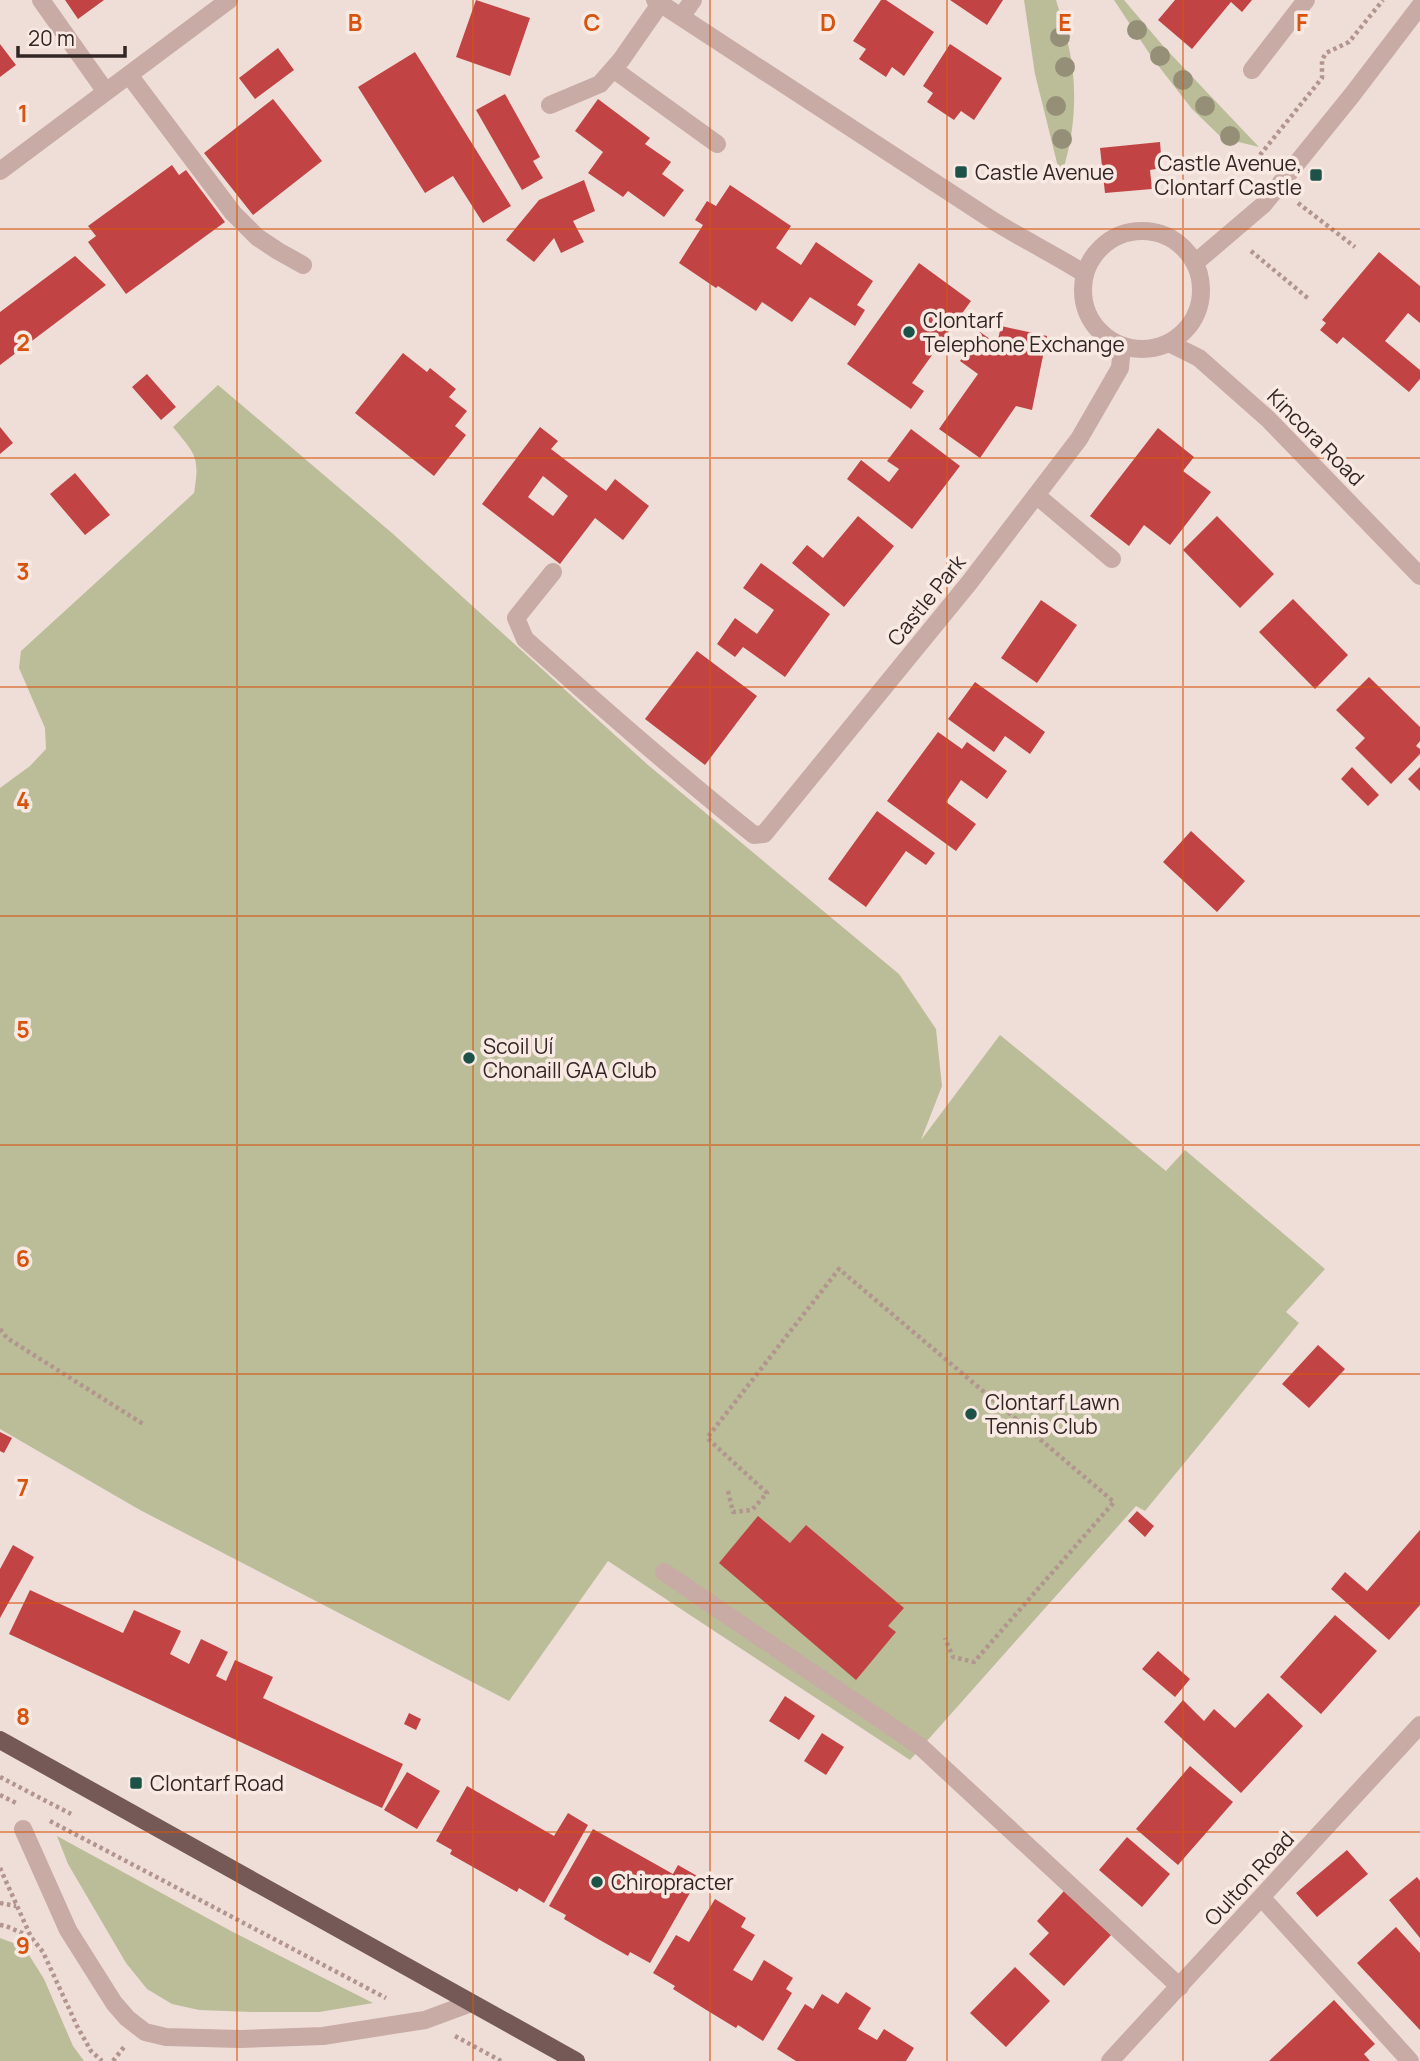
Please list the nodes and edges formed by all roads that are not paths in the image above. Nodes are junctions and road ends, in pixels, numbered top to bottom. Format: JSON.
{"nodes":[{"id":1,"x":41,"y":0,"type":"edge"},
{"id":2,"x":229,"y":0,"type":"edge"},
{"id":3,"x":693,"y":0,"type":"edge"},
{"id":4,"x":1306,"y":0,"type":"edge"},
{"id":5,"x":658,"y":2,"type":"edge"},
{"id":6,"x":1420,"y":6,"type":"edge"},
{"id":7,"x":681,"y":18,"type":"junction"},
{"id":8,"x":613,"y":69,"type":"junction"},
{"id":9,"x":1252,"y":70,"type":"dead end"},
{"id":10,"x":130,"y":75,"type":"junction"},
{"id":11,"x":106,"y":92,"type":"junction"},
{"id":12,"x":550,"y":104,"type":"dead end"},
{"id":13,"x":717,"y":144,"type":"dead end"},
{"id":14,"x":0,"y":171,"type":"edge"},
{"id":15,"x":1195,"y":262,"type":"junction"},
{"id":16,"x":303,"y":265,"type":"dead end"},
{"id":17,"x":1085,"y":274,"type":"junction"},
{"id":18,"x":1169,"y":343,"type":"junction"},
{"id":19,"x":1122,"y":346,"type":"junction"},
{"id":20,"x":1036,"y":495,"type":"junction"},
{"id":21,"x":1112,"y":559,"type":"dead end"},
{"id":22,"x":553,"y":572,"type":"dead end"},
{"id":23,"x":1420,"y":576,"type":"edge"},
{"id":24,"x":664,"y":1572,"type":"dead end"},
{"id":25,"x":1420,"y":1726,"type":"edge"},
{"id":26,"x":0,"y":1740,"type":"edge"},
{"id":27,"x":23,"y":1829,"type":"dead end"},
{"id":28,"x":1262,"y":1898,"type":"junction"},
{"id":29,"x":1180,"y":1987,"type":"junction"},
{"id":30,"x":471,"y":2003,"type":"junction"},
{"id":31,"x":576,"y":2061,"type":"edge"},
{"id":32,"x":1110,"y":2061,"type":"edge"},
{"id":33,"x":1410,"y":2061,"type":"edge"}],
"edges":[{"from":1,"to":11,"type":"street"},
{"from":2,"to":10,"type":"street"},
{"from":3,"to":7,"type":"street"},
{"from":4,"to":9,"type":"street"},
{"from":5,"to":7,"type":"street"},
{"from":5,"to":8,"type":"street"},
{"from":6,"to":15,"type":"street"},
{"from":7,"to":17,"type":"street"},
{"from":8,"to":12,"type":"street"},
{"from":8,"to":13,"type":"street"},
{"from":10,"to":11,"type":"street"},
{"from":10,"to":16,"type":"street"},
{"from":11,"to":14,"type":"street"},
{"from":15,"to":17,"type":"street"},
{"from":15,"to":18,"type":"street"},
{"from":17,"to":19,"type":"street"},
{"from":18,"to":19,"type":"street"},
{"from":18,"to":23,"type":"street","name":"Kincora Road"},
{"from":19,"to":20,"type":"street","name":"Castle Park"},
{"from":20,"to":21,"type":"street"},
{"from":20,"to":22,"type":"street","name":"Castle Park"},
{"from":24,"to":29,"type":"street"},
{"from":25,"to":28,"type":"street","name":"Oulton Road"},
{"from":26,"to":30,"type":"main road"},
{"from":27,"to":30,"type":"street"},
{"from":28,"to":29,"type":"street","name":"Oulton Road"},
{"from":28,"to":33,"type":"street"},
{"from":29,"to":32,"type":"street","name":"Oulton Road"},
{"from":30,"to":31,"type":"main road"}]}
